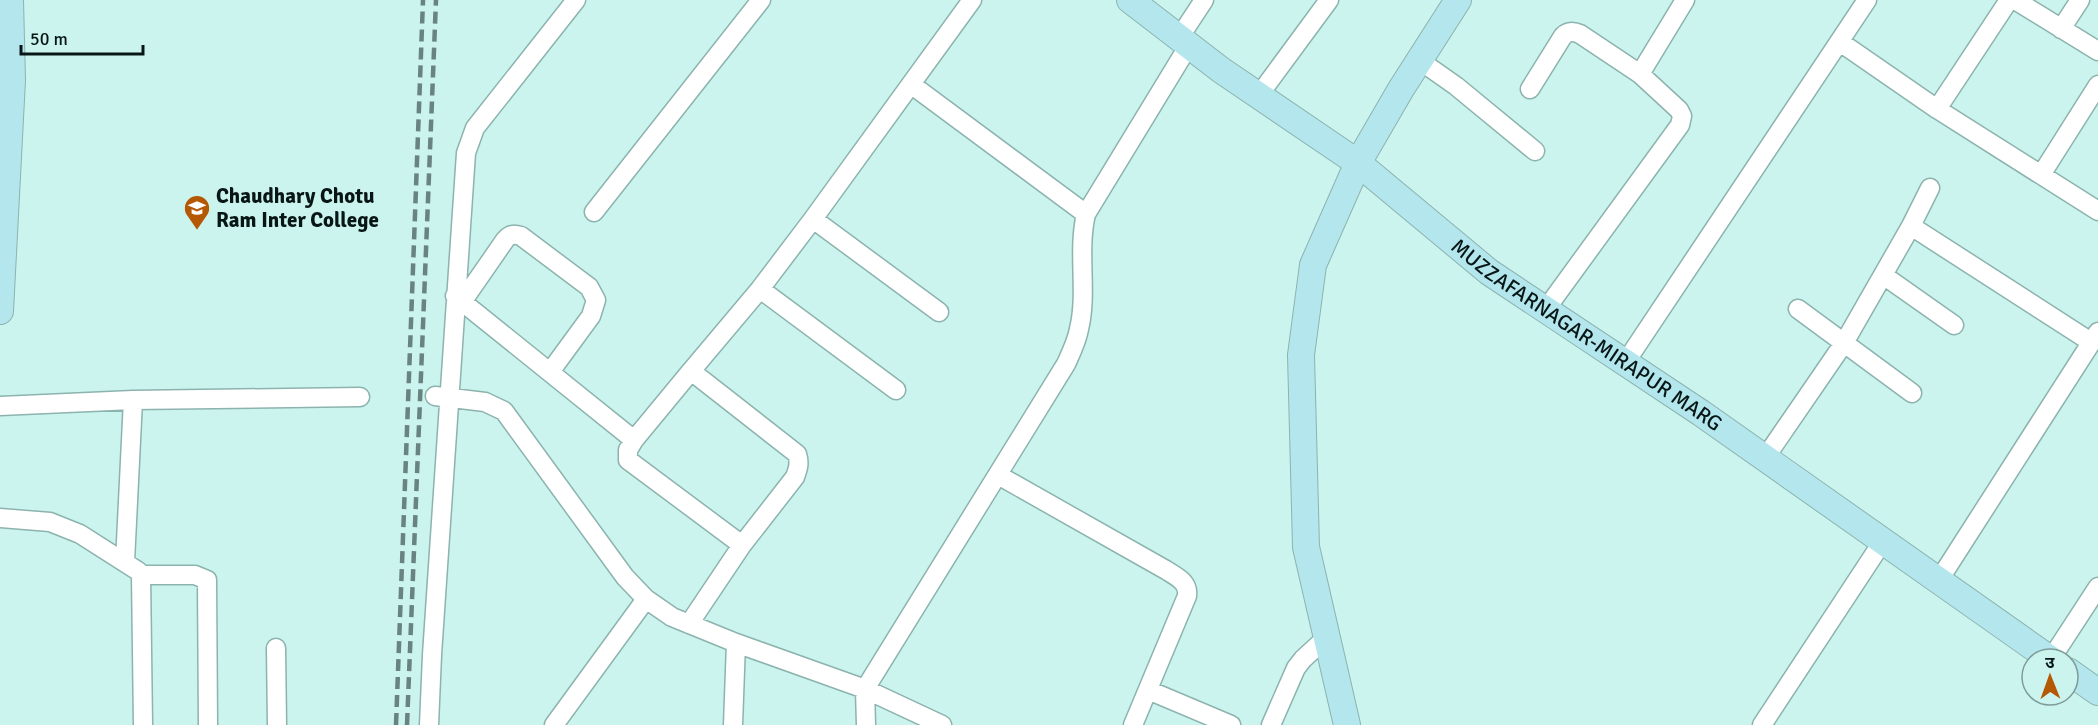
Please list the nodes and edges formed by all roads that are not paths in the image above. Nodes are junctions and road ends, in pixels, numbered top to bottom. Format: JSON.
{"nodes":[{"id":1,"x":10,"y":0,"type":"edge"},
{"id":2,"x":576,"y":0,"type":"edge"},
{"id":3,"x":761,"y":0,"type":"edge"},
{"id":4,"x":972,"y":0,"type":"edge"},
{"id":5,"x":1130,"y":0,"type":"edge"},
{"id":6,"x":1204,"y":0,"type":"edge"},
{"id":7,"x":1329,"y":0,"type":"edge"},
{"id":8,"x":1458,"y":0,"type":"edge"},
{"id":9,"x":1867,"y":0,"type":"edge"},
{"id":10,"x":2010,"y":0,"type":"edge"},
{"id":11,"x":2015,"y":0,"type":"edge"},
{"id":12,"x":2080,"y":0,"type":"edge"},
{"id":13,"x":1681,"y":1,"type":"edge"},
{"id":14,"x":2061,"y":29,"type":"junction"},
{"id":15,"x":1184,"y":41,"type":"junction"},
{"id":16,"x":1840,"y":42,"type":"junction"},
{"id":17,"x":2098,"y":51,"type":"edge"},
{"id":18,"x":1419,"y":60,"type":"junction"},
{"id":19,"x":1640,"y":74,"type":"junction"},
{"id":20,"x":912,"y":85,"type":"junction"},
{"id":21,"x":2098,"y":85,"type":"edge"},
{"id":22,"x":1530,"y":89,"type":"dead end"},
{"id":23,"x":1259,"y":95,"type":"junction"},
{"id":24,"x":1936,"y":109,"type":"junction"},
{"id":25,"x":1535,"y":151,"type":"dead end"},
{"id":26,"x":1358,"y":163,"type":"junction"},
{"id":27,"x":2041,"y":175,"type":"junction"},
{"id":28,"x":1930,"y":188,"type":"dead end"},
{"id":29,"x":3,"y":189,"type":"edge"},
{"id":30,"x":2098,"y":211,"type":"edge"},
{"id":31,"x":594,"y":212,"type":"dead end"},
{"id":32,"x":1086,"y":214,"type":"junction"},
{"id":33,"x":813,"y":219,"type":"junction"},
{"id":34,"x":1911,"y":226,"type":"junction"},
{"id":35,"x":1883,"y":275,"type":"junction"},
{"id":36,"x":760,"y":289,"type":"junction"},
{"id":37,"x":459,"y":299,"type":"junction"},
{"id":38,"x":1546,"y":309,"type":"junction"},
{"id":39,"x":1798,"y":309,"type":"dead end"},
{"id":40,"x":0,"y":311,"type":"edge"},
{"id":41,"x":939,"y":312,"type":"dead end"},
{"id":42,"x":1954,"y":325,"type":"dead end"},
{"id":43,"x":2094,"y":337,"type":"edge"},
{"id":44,"x":1844,"y":343,"type":"junction"},
{"id":45,"x":1625,"y":363,"type":"junction"},
{"id":46,"x":691,"y":371,"type":"junction"},
{"id":47,"x":550,"y":372,"type":"junction"},
{"id":48,"x":896,"y":390,"type":"dead end"},
{"id":49,"x":1912,"y":393,"type":"dead end"},
{"id":50,"x":442,"y":396,"type":"junction"},
{"id":51,"x":360,"y":397,"type":"dead end"},
{"id":52,"x":133,"y":400,"type":"junction"},
{"id":53,"x":0,"y":406,"type":"edge"},
{"id":54,"x":634,"y":440,"type":"junction"},
{"id":55,"x":1765,"y":458,"type":"junction"},
{"id":56,"x":998,"y":475,"type":"junction"},
{"id":57,"x":0,"y":518,"type":"edge"},
{"id":58,"x":127,"y":532,"type":"junction"},
{"id":59,"x":1883,"y":541,"type":"junction"},
{"id":60,"x":742,"y":545,"type":"junction"},
{"id":61,"x":102,"y":548,"type":"junction"},
{"id":62,"x":124,"y":561,"type":"junction"},
{"id":63,"x":141,"y":575,"type":"junction"},
{"id":64,"x":1939,"y":580,"type":"junction"},
{"id":65,"x":2098,"y":586,"type":"edge"},
{"id":66,"x":646,"y":599,"type":"junction"},
{"id":67,"x":689,"y":624,"type":"junction"},
{"id":68,"x":1327,"y":638,"type":"junction"},
{"id":69,"x":736,"y":643,"type":"junction"},
{"id":70,"x":2034,"y":647,"type":"edge"},
{"id":71,"x":2059,"y":647,"type":"edge"},
{"id":72,"x":276,"y":648,"type":"dead end"},
{"id":73,"x":2080,"y":679,"type":"edge"},
{"id":74,"x":865,"y":689,"type":"junction"},
{"id":75,"x":1148,"y":690,"type":"junction"},
{"id":76,"x":2098,"y":692,"type":"edge"},
{"id":77,"x":142,"y":725,"type":"edge"},
{"id":78,"x":208,"y":725,"type":"edge"},
{"id":79,"x":277,"y":725,"type":"edge"},
{"id":80,"x":429,"y":725,"type":"edge"},
{"id":81,"x":554,"y":725,"type":"edge"},
{"id":82,"x":733,"y":725,"type":"edge"},
{"id":83,"x":866,"y":725,"type":"edge"},
{"id":84,"x":942,"y":725,"type":"edge"},
{"id":85,"x":1133,"y":725,"type":"edge"},
{"id":86,"x":1231,"y":725,"type":"edge"},
{"id":87,"x":1271,"y":725,"type":"edge"},
{"id":88,"x":1347,"y":725,"type":"edge"},
{"id":89,"x":1762,"y":725,"type":"edge"}],
"edges":[{"from":1,"to":29,"type":"main road"},
{"from":2,"to":37,"type":"street"},
{"from":3,"to":31,"type":"street"},
{"from":4,"to":20,"type":"street"},
{"from":5,"to":15,"type":"main road","name":"MUZZAFARNAGAR-MIRAPUR MARG"},
{"from":6,"to":15,"type":"street"},
{"from":7,"to":23,"type":"street"},
{"from":8,"to":18,"type":"main road"},
{"from":9,"to":16,"type":"street"},
{"from":10,"to":24,"type":"street"},
{"from":11,"to":14,"type":"street"},
{"from":12,"to":14,"type":"street"},
{"from":13,"to":19,"type":"street"},
{"from":14,"to":17,"type":"street"},
{"from":15,"to":23,"type":"main road","name":"MUZZAFARNAGAR-MIRAPUR MARG"},
{"from":15,"to":32,"type":"street"},
{"from":16,"to":24,"type":"street"},
{"from":16,"to":45,"type":"street"},
{"from":18,"to":25,"type":"street"},
{"from":18,"to":26,"type":"main road"},
{"from":19,"to":22,"type":"street"},
{"from":19,"to":38,"type":"street"},
{"from":20,"to":32,"type":"street"},
{"from":20,"to":33,"type":"street"},
{"from":21,"to":27,"type":"street"},
{"from":23,"to":26,"type":"main road","name":"MUZZAFARNAGAR-MIRAPUR MARG"},
{"from":24,"to":27,"type":"street"},
{"from":26,"to":38,"type":"main road","name":"MUZZAFARNAGAR-MIRAPUR MARG"},
{"from":26,"to":68,"type":"main road"},
{"from":27,"to":30,"type":"street"},
{"from":28,"to":34,"type":"street"},
{"from":29,"to":40,"type":"main road"},
{"from":32,"to":56,"type":"street"},
{"from":33,"to":36,"type":"street"},
{"from":33,"to":41,"type":"street"},
{"from":34,"to":35,"type":"street"},
{"from":34,"to":43,"type":"street"},
{"from":35,"to":42,"type":"street"},
{"from":35,"to":44,"type":"street"},
{"from":36,"to":46,"type":"street"},
{"from":36,"to":48,"type":"street"},
{"from":37,"to":47,"type":"street"},
{"from":37,"to":47,"type":"street"},
{"from":37,"to":50,"type":"street"},
{"from":38,"to":45,"type":"main road","name":"MUZZAFARNAGAR-MIRAPUR MARG"},
{"from":39,"to":44,"type":"street"},
{"from":43,"to":64,"type":"street"},
{"from":44,"to":49,"type":"street"},
{"from":44,"to":55,"type":"street"},
{"from":45,"to":55,"type":"main road","name":"MUZZAFARNAGAR-MIRAPUR MARG"},
{"from":46,"to":54,"type":"street"},
{"from":46,"to":60,"type":"street"},
{"from":47,"to":54,"type":"street"},
{"from":50,"to":66,"type":"street"},
{"from":50,"to":80,"type":"street"},
{"from":51,"to":52,"type":"street"},
{"from":52,"to":53,"type":"street"},
{"from":52,"to":58,"type":"street"},
{"from":54,"to":60,"type":"street"},
{"from":55,"to":59,"type":"main road","name":"MUZZAFARNAGAR-MIRAPUR MARG"},
{"from":56,"to":74,"type":"street"},
{"from":56,"to":75,"type":"street"},
{"from":57,"to":61,"type":"street"},
{"from":58,"to":61,"type":"street"},
{"from":58,"to":62,"type":"street"},
{"from":59,"to":64,"type":"main road","name":"MUZZAFARNAGAR-MIRAPUR MARG"},
{"from":59,"to":89,"type":"street"},
{"from":60,"to":67,"type":"street"},
{"from":61,"to":62,"type":"street"},
{"from":62,"to":63,"type":"street"},
{"from":63,"to":77,"type":"street"},
{"from":63,"to":78,"type":"street"},
{"from":64,"to":70,"type":"main road","name":"MUZZAFARNAGAR-MIRAPUR MARG"},
{"from":65,"to":71,"type":"street"},
{"from":66,"to":67,"type":"street"},
{"from":66,"to":81,"type":"street"},
{"from":67,"to":69,"type":"street"},
{"from":68,"to":87,"type":"street"},
{"from":68,"to":88,"type":"main road"},
{"from":69,"to":74,"type":"street"},
{"from":69,"to":82,"type":"street"},
{"from":72,"to":79,"type":"street"},
{"from":73,"to":76,"type":"main road"},
{"from":74,"to":83,"type":"street"},
{"from":74,"to":84,"type":"street"},
{"from":75,"to":85,"type":"street"},
{"from":75,"to":86,"type":"street"}]}
